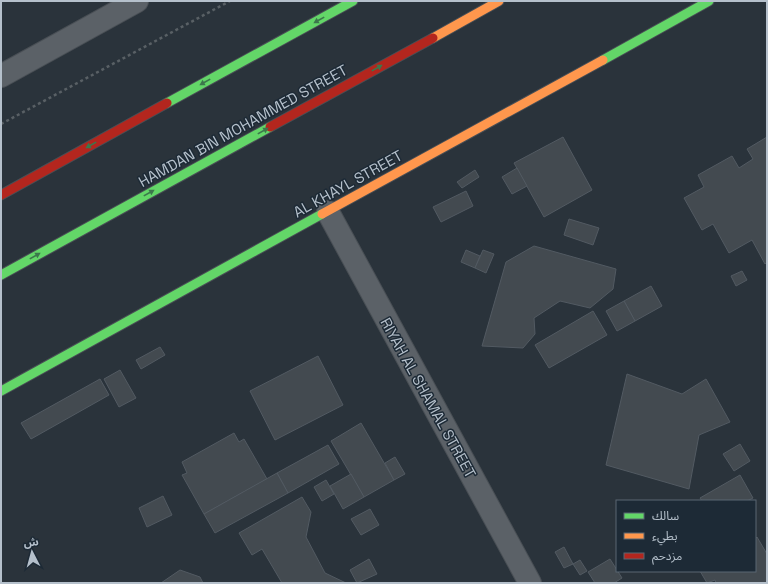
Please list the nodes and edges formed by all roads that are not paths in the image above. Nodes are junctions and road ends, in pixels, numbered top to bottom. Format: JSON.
{"nodes":[{"id":1,"x":137,"y":1,"type":"edge"},
{"id":2,"x":353,"y":1,"type":"edge"},
{"id":3,"x":499,"y":1,"type":"edge"},
{"id":4,"x":709,"y":1,"type":"edge"},
{"id":5,"x":1,"y":76,"type":"edge"},
{"id":6,"x":1,"y":195,"type":"edge"},
{"id":7,"x":328,"y":212,"type":"junction"},
{"id":8,"x":1,"y":275,"type":"edge"},
{"id":9,"x":1,"y":391,"type":"edge"},
{"id":10,"x":530,"y":583,"type":"edge"}],
"edges":[{"from":1,"to":5,"type":"street"},
{"from":2,"to":6,"type":"main road","one_way":true},
{"from":8,"to":3,"type":"main road","name":"HAMDAN BIN MOHAMMED STREET","one_way":true},
{"from":4,"to":7,"type":"main road","name":"AL KHAYL STREET"},
{"from":7,"to":9,"type":"main road","name":"AL KHAYL STREET"},
{"from":7,"to":10,"type":"street","name":"RIYAH AL SHAMAL STREET"}]}
